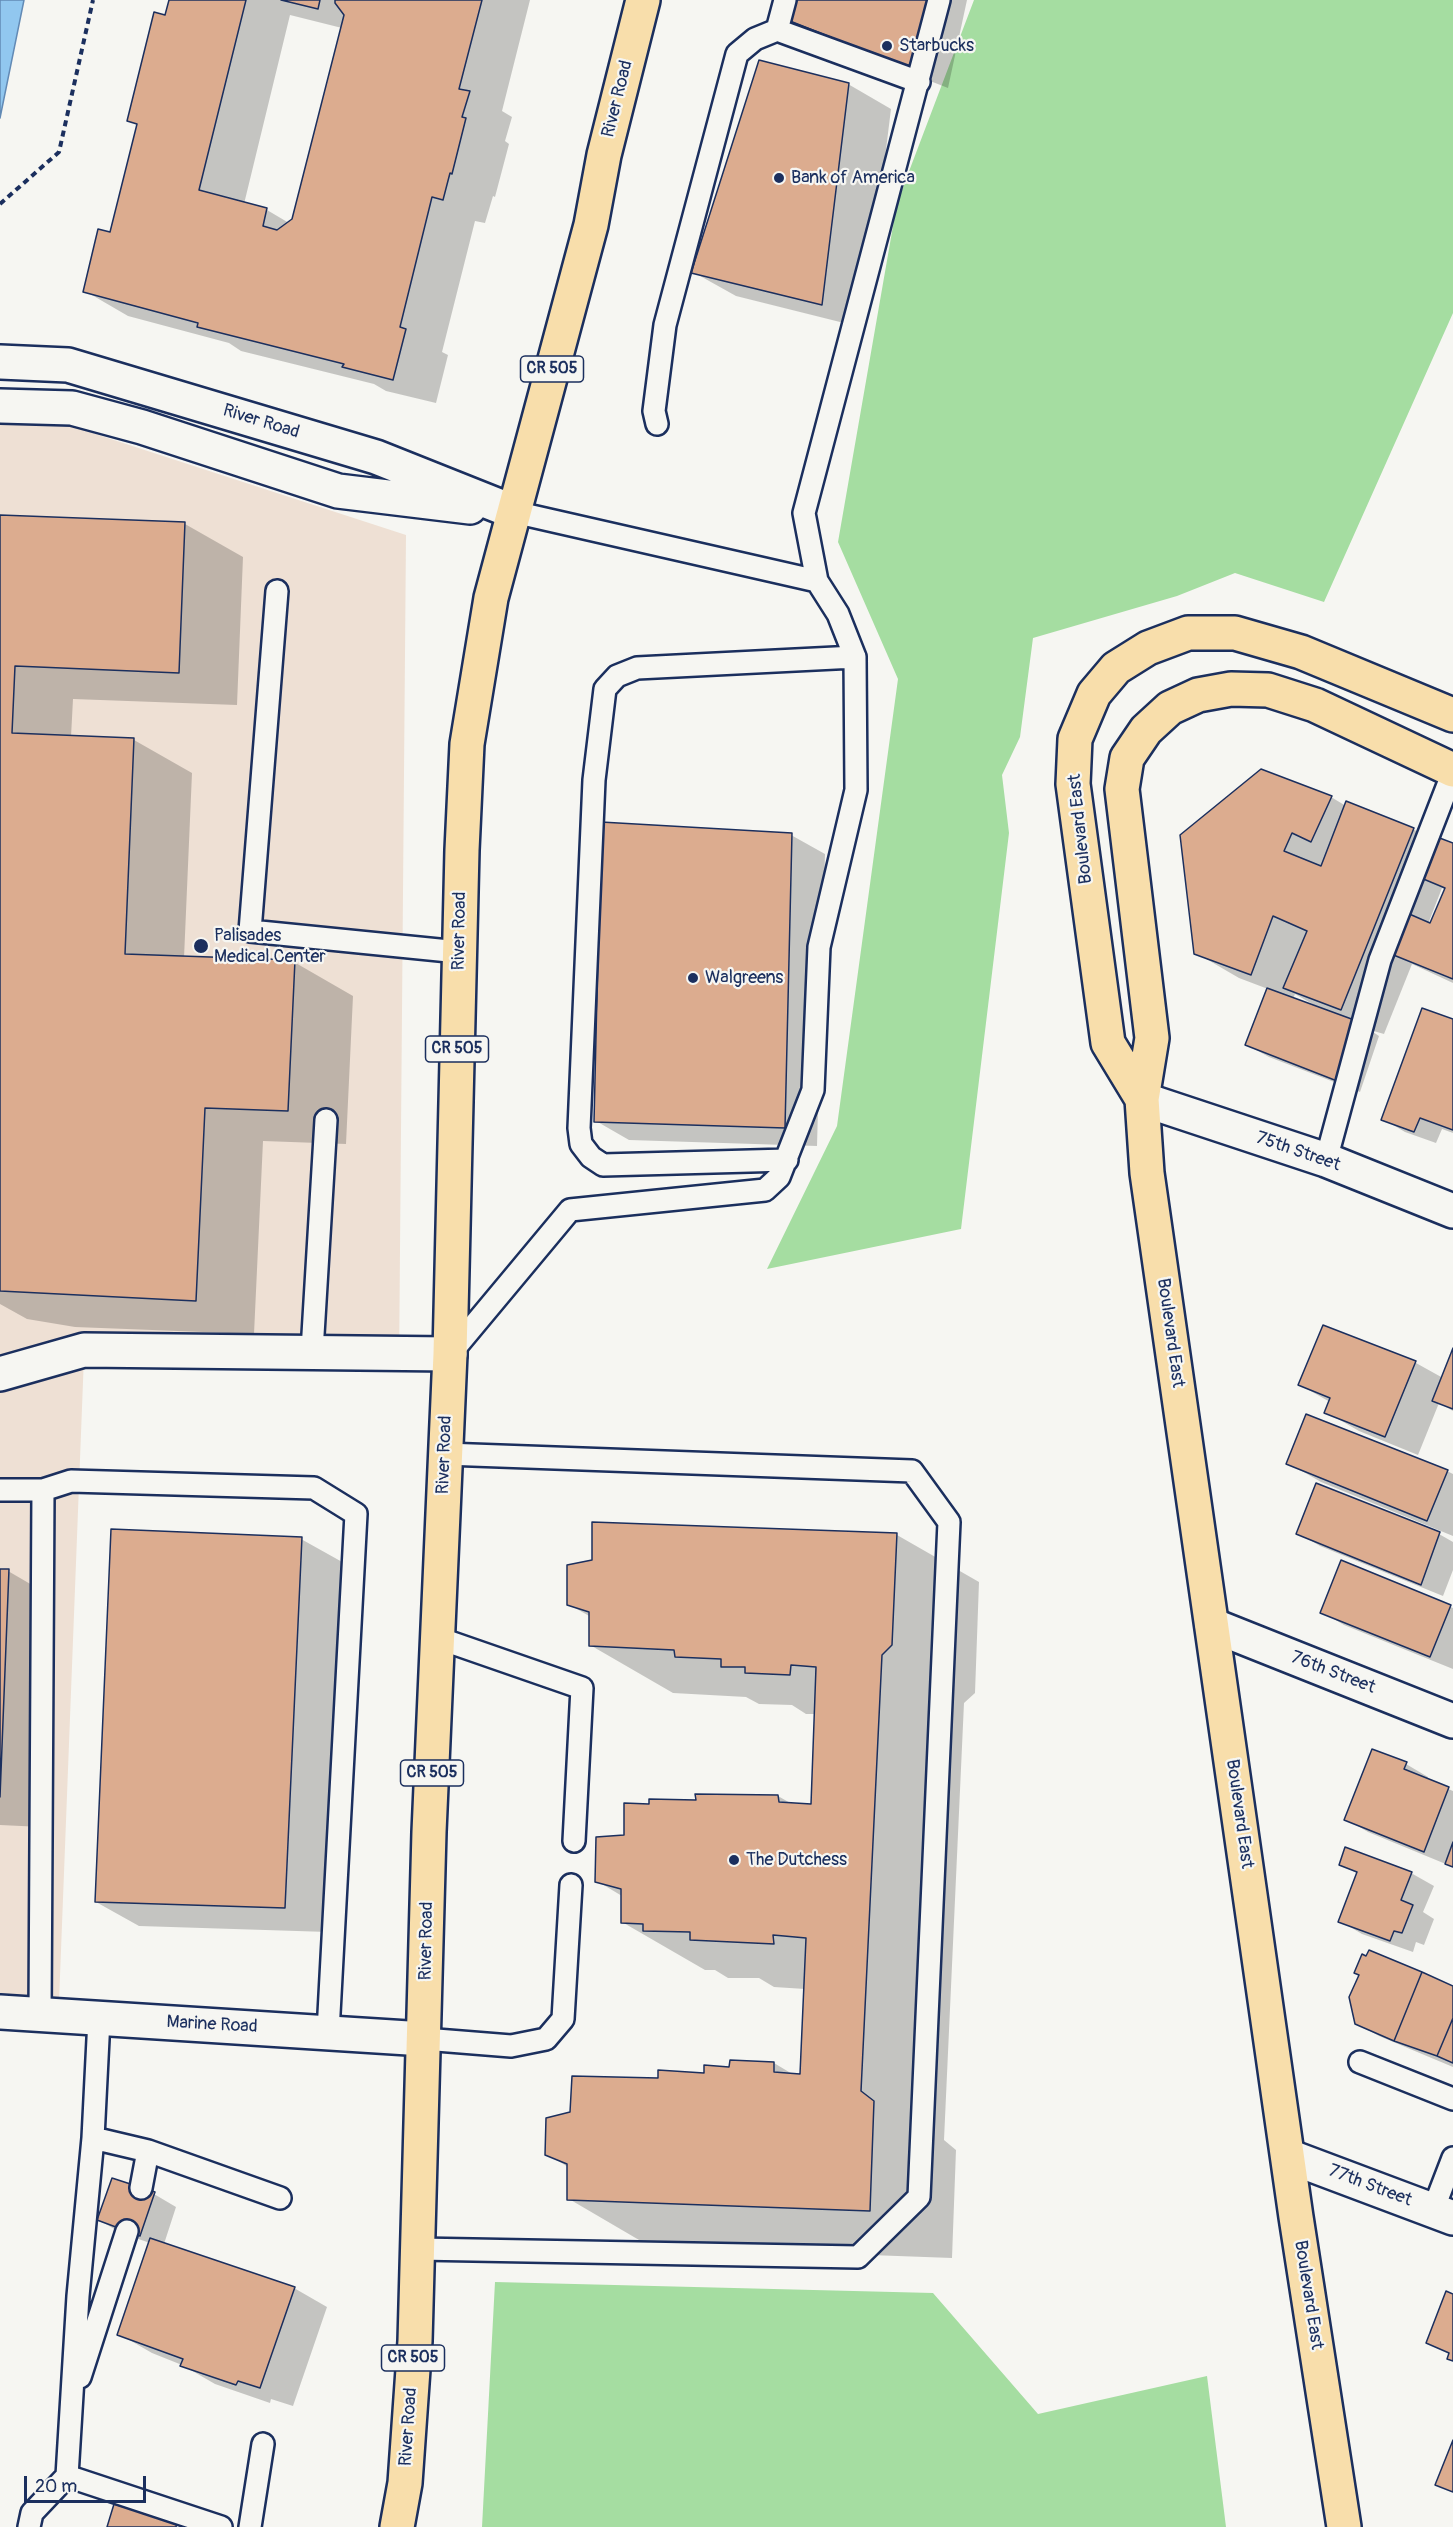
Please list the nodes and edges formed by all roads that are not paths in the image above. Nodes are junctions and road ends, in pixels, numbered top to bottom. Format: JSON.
{"nodes":[{"id":1,"x":643,"y":0,"type":"edge"},
{"id":2,"x":785,"y":0,"type":"edge"},
{"id":3,"x":939,"y":0,"type":"edge"},
{"id":4,"x":777,"y":30,"type":"junction"},
{"id":5,"x":919,"y":82,"type":"junction"},
{"id":6,"x":0,"y":362,"type":"edge"},
{"id":7,"x":0,"y":406,"type":"edge"},
{"id":8,"x":657,"y":424,"type":"dead end"},
{"id":9,"x":514,"y":512,"type":"junction"},
{"id":10,"x":817,"y":581,"type":"junction"},
{"id":11,"x":278,"y":591,"type":"dead end"},
{"id":12,"x":855,"y":657,"type":"junction"},
{"id":13,"x":1453,"y":715,"type":"edge"},
{"id":14,"x":1453,"y":771,"type":"edge"},
{"id":15,"x":459,"y":952,"type":"junction"},
{"id":16,"x":1142,"y":1099,"type":"junction"},
{"id":17,"x":326,"y":1120,"type":"dead end"},
{"id":18,"x":787,"y":1160,"type":"junction"},
{"id":19,"x":1326,"y":1160,"type":"junction"},
{"id":20,"x":1453,"y":1211,"type":"edge"},
{"id":21,"x":312,"y":1352,"type":"junction"},
{"id":22,"x":450,"y":1354,"type":"junction"},
{"id":23,"x":0,"y":1374,"type":"edge"},
{"id":24,"x":445,"y":1454,"type":"junction"},
{"id":25,"x":0,"y":1490,"type":"edge"},
{"id":26,"x":43,"y":1490,"type":"junction"},
{"id":27,"x":1212,"y":1626,"type":"junction"},
{"id":28,"x":438,"y":1638,"type":"junction"},
{"id":29,"x":1453,"y":1721,"type":"edge"},
{"id":30,"x":574,"y":1841,"type":"dead end"},
{"id":31,"x":571,"y":1885,"type":"dead end"},
{"id":32,"x":0,"y":2012,"type":"edge"},
{"id":33,"x":40,"y":2015,"type":"junction"},
{"id":34,"x":99,"y":2019,"type":"junction"},
{"id":35,"x":328,"y":2032,"type":"junction"},
{"id":36,"x":424,"y":2039,"type":"junction"},
{"id":37,"x":1360,"y":2062,"type":"dead end"},
{"id":38,"x":1453,"y":2099,"type":"edge"},
{"id":39,"x":93,"y":2138,"type":"junction"},
{"id":40,"x":148,"y":2151,"type":"junction"},
{"id":41,"x":1287,"y":2156,"type":"junction"},
{"id":42,"x":1453,"y":2158,"type":"edge"},
{"id":43,"x":141,"y":2188,"type":"dead end"},
{"id":44,"x":280,"y":2198,"type":"dead end"},
{"id":45,"x":1443,"y":2214,"type":"edge"},
{"id":46,"x":127,"y":2231,"type":"dead end"},
{"id":47,"x":418,"y":2248,"type":"junction"},
{"id":48,"x":71,"y":2406,"type":"junction"},
{"id":49,"x":263,"y":2444,"type":"dead end"},
{"id":50,"x":67,"y":2476,"type":"junction"},
{"id":51,"x":29,"y":2527,"type":"edge"},
{"id":52,"x":221,"y":2527,"type":"edge"},
{"id":53,"x":250,"y":2527,"type":"edge"},
{"id":54,"x":397,"y":2527,"type":"edge"},
{"id":55,"x":1344,"y":2527,"type":"edge"}],
"edges":[{"from":1,"to":9,"type":"main road","name":"River Road","number":"CR 505"},
{"from":2,"to":4,"type":"lane"},
{"from":3,"to":5,"type":"lane"},
{"from":4,"to":5,"type":"lane"},
{"from":4,"to":8,"type":"lane"},
{"from":5,"to":10,"type":"lane"},
{"from":6,"to":9,"type":"street","name":"River Road"},
{"from":7,"to":9,"type":"street"},
{"from":9,"to":10,"type":"lane"},
{"from":9,"to":15,"type":"main road","name":"River Road","number":"CR 505"},
{"from":10,"to":12,"type":"lane"},
{"from":11,"to":15,"type":"lane"},
{"from":12,"to":18,"type":"lane"},
{"from":12,"to":18,"type":"lane"},
{"from":13,"to":16,"type":"main road","name":"Boulevard East"},
{"from":14,"to":16,"type":"main road","name":"Boulevard East"},
{"from":14,"to":19,"type":"lane"},
{"from":15,"to":22,"type":"main road","name":"River Road","number":"CR 505"},
{"from":16,"to":19,"type":"street","name":"75th Street"},
{"from":16,"to":27,"type":"main road","name":"Boulevard East"},
{"from":17,"to":21,"type":"lane"},
{"from":18,"to":22,"type":"lane"},
{"from":19,"to":20,"type":"street","name":"75th Street"},
{"from":21,"to":22,"type":"street"},
{"from":21,"to":23,"type":"street"},
{"from":22,"to":24,"type":"main road","name":"River Road","number":"CR 505"},
{"from":24,"to":28,"type":"main road","name":"River Road","number":"CR 505"},
{"from":24,"to":47,"type":"lane"},
{"from":25,"to":26,"type":"lane"},
{"from":26,"to":33,"type":"lane"},
{"from":26,"to":35,"type":"lane"},
{"from":27,"to":29,"type":"street","name":"76th Street"},
{"from":27,"to":41,"type":"main road","name":"Boulevard East"},
{"from":28,"to":30,"type":"lane"},
{"from":28,"to":36,"type":"main road","name":"River Road","number":"CR 505"},
{"from":31,"to":36,"type":"lane"},
{"from":32,"to":33,"type":"street","name":"Marine Road"},
{"from":33,"to":34,"type":"street","name":"Marine Road"},
{"from":34,"to":35,"type":"street","name":"Marine Road"},
{"from":34,"to":39,"type":"lane"},
{"from":35,"to":36,"type":"street","name":"Marine Road"},
{"from":36,"to":47,"type":"main road","name":"River Road","number":"CR 505"},
{"from":37,"to":38,"type":"lane"},
{"from":39,"to":40,"type":"lane"},
{"from":39,"to":48,"type":"lane"},
{"from":40,"to":43,"type":"lane"},
{"from":40,"to":44,"type":"lane"},
{"from":41,"to":45,"type":"street","name":"77th Street"},
{"from":41,"to":55,"type":"main road","name":"Boulevard East"},
{"from":42,"to":45,"type":"lane"},
{"from":46,"to":48,"type":"lane"},
{"from":47,"to":54,"type":"main road","name":"River Road","number":"CR 505"},
{"from":48,"to":50,"type":"lane"},
{"from":49,"to":53,"type":"lane"},
{"from":50,"to":51,"type":"lane"},
{"from":50,"to":52,"type":"lane"}]}
